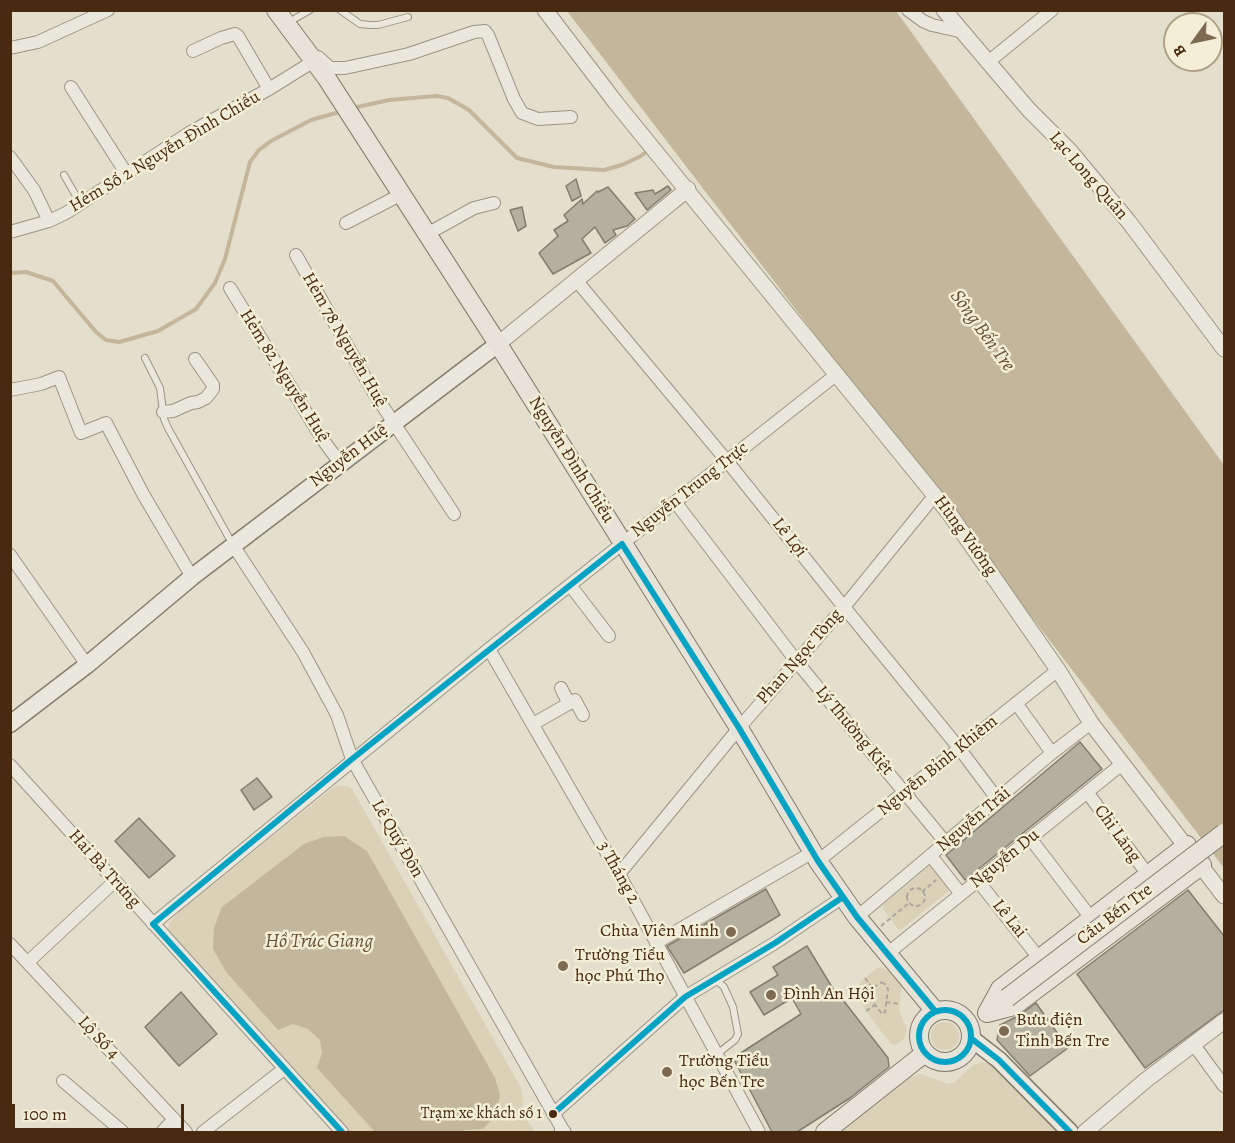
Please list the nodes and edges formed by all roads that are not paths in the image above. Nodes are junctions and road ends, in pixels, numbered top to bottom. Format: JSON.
{"nodes":[{"id":1,"x":108,"y":10,"type":"edge"},
{"id":2,"x":310,"y":10,"type":"edge"},
{"id":3,"x":340,"y":10,"type":"edge"},
{"id":4,"x":546,"y":10,"type":"edge"},
{"id":5,"x":908,"y":10,"type":"edge"},
{"id":6,"x":944,"y":10,"type":"edge"},
{"id":7,"x":1052,"y":10,"type":"edge"},
{"id":8,"x":281,"y":17,"type":"edge"},
{"id":9,"x":408,"y":17,"type":"dead end"},
{"id":10,"x":959,"y":31,"type":"junction"},
{"id":11,"x":300,"y":42,"type":"junction"},
{"id":12,"x":10,"y":48,"type":"edge"},
{"id":13,"x":193,"y":51,"type":"dead end"},
{"id":14,"x":314,"y":61,"type":"junction"},
{"id":15,"x":987,"y":63,"type":"junction"},
{"id":16,"x":330,"y":73,"type":"junction"},
{"id":17,"x":71,"y":87,"type":"dead end"},
{"id":18,"x":269,"y":89,"type":"junction"},
{"id":19,"x":571,"y":117,"type":"dead end"},
{"id":20,"x":10,"y":157,"type":"edge"},
{"id":21,"x":126,"y":173,"type":"junction"},
{"id":22,"x":64,"y":175,"type":"dead end"},
{"id":23,"x":684,"y":185,"type":"junction"},
{"id":24,"x":402,"y":195,"type":"junction"},
{"id":25,"x":494,"y":203,"type":"dead end"},
{"id":26,"x":80,"y":204,"type":"junction"},
{"id":27,"x":49,"y":221,"type":"junction"},
{"id":28,"x":346,"y":223,"type":"dead end"},
{"id":29,"x":10,"y":232,"type":"edge"},
{"id":30,"x":427,"y":234,"type":"junction"},
{"id":31,"x":296,"y":255,"type":"dead end"},
{"id":32,"x":576,"y":280,"type":"junction"},
{"id":33,"x":230,"y":288,"type":"dead end"},
{"id":34,"x":498,"y":344,"type":"junction"},
{"id":35,"x":1224,"y":349,"type":"edge"},
{"id":36,"x":145,"y":358,"type":"dead end"},
{"id":37,"x":195,"y":359,"type":"dead end"},
{"id":38,"x":837,"y":374,"type":"junction"},
{"id":39,"x":10,"y":390,"type":"edge"},
{"id":40,"x":163,"y":412,"type":"junction"},
{"id":41,"x":393,"y":423,"type":"junction"},
{"id":42,"x":727,"y":461,"type":"junction"},
{"id":43,"x":340,"y":463,"type":"junction"},
{"id":44,"x":935,"y":495,"type":"junction"},
{"id":45,"x":676,"y":503,"type":"junction"},
{"id":46,"x":453,"y":514,"type":"dead end"},
{"id":47,"x":622,"y":544,"type":"junction"},
{"id":48,"x":233,"y":545,"type":"junction"},
{"id":49,"x":10,"y":555,"type":"edge"},
{"id":50,"x":192,"y":577,"type":"junction"},
{"id":51,"x":570,"y":585,"type":"junction"},
{"id":52,"x":844,"y":607,"type":"junction"},
{"id":53,"x":609,"y":636,"type":"dead end"},
{"id":54,"x":489,"y":649,"type":"junction"},
{"id":55,"x":797,"y":662,"type":"junction"},
{"id":56,"x":87,"y":665,"type":"junction"},
{"id":57,"x":1058,"y":670,"type":"junction"},
{"id":58,"x":561,"y":688,"type":"dead end"},
{"id":59,"x":1016,"y":703,"type":"junction"},
{"id":60,"x":569,"y":704,"type":"junction"},
{"id":61,"x":583,"y":715,"type":"dead end"},
{"id":62,"x":12,"y":718,"type":"edge"},
{"id":63,"x":1091,"y":723,"type":"junction"},
{"id":64,"x":532,"y":724,"type":"junction"},
{"id":65,"x":739,"y":728,"type":"junction"},
{"id":66,"x":959,"y":748,"type":"junction"},
{"id":67,"x":1052,"y":753,"type":"junction"},
{"id":68,"x":352,"y":759,"type":"junction"},
{"id":69,"x":1122,"y":764,"type":"junction"},
{"id":70,"x":10,"y":765,"type":"edge"},
{"id":71,"x":904,"y":792,"type":"junction"},
{"id":72,"x":1087,"y":792,"type":"junction"},
{"id":73,"x":998,"y":800,"type":"junction"},
{"id":74,"x":1224,"y":833,"type":"edge"},
{"id":75,"x":1030,"y":838,"type":"junction"},
{"id":76,"x":946,"y":843,"type":"junction"},
{"id":77,"x":1186,"y":845,"type":"junction"},
{"id":78,"x":931,"y":856,"type":"junction"},
{"id":79,"x":815,"y":857,"type":"junction"},
{"id":80,"x":1202,"y":865,"type":"junction"},
{"id":81,"x":619,"y":874,"type":"junction"},
{"id":82,"x":1148,"y":875,"type":"junction"},
{"id":83,"x":115,"y":881,"type":"junction"},
{"id":84,"x":978,"y":881,"type":"junction"},
{"id":85,"x":961,"y":894,"type":"junction"},
{"id":86,"x":1224,"y":896,"type":"edge"},
{"id":87,"x":843,"y":897,"type":"junction"},
{"id":88,"x":858,"y":917,"type":"junction"},
{"id":89,"x":1091,"y":918,"type":"junction"},
{"id":90,"x":153,"y":924,"type":"junction"},
{"id":91,"x":656,"y":943,"type":"junction"},
{"id":92,"x":10,"y":944,"type":"edge"},
{"id":93,"x":887,"y":954,"type":"junction"},
{"id":94,"x":1039,"y":958,"type":"junction"},
{"id":95,"x":28,"y":962,"type":"junction"},
{"id":96,"x":716,"y":980,"type":"junction"},
{"id":97,"x":685,"y":997,"type":"junction"},
{"id":98,"x":935,"y":1011,"type":"junction"},
{"id":99,"x":987,"y":1013,"type":"junction"},
{"id":100,"x":1224,"y":1022,"type":"edge"},
{"id":101,"x":970,"y":1030,"type":"junction"},
{"id":102,"x":1194,"y":1045,"type":"junction"},
{"id":103,"x":925,"y":1053,"type":"junction"},
{"id":104,"x":716,"y":1055,"type":"junction"},
{"id":105,"x":284,"y":1069,"type":"junction"},
{"id":106,"x":63,"y":1081,"type":"dead end"},
{"id":107,"x":1224,"y":1086,"type":"edge"},
{"id":108,"x":553,"y":1114,"type":"junction"},
{"id":109,"x":174,"y":1119,"type":"junction"},
{"id":110,"x":123,"y":1132,"type":"edge"},
{"id":111,"x":162,"y":1132,"type":"edge"},
{"id":112,"x":186,"y":1132,"type":"edge"},
{"id":113,"x":203,"y":1132,"type":"edge"},
{"id":114,"x":342,"y":1132,"type":"edge"},
{"id":115,"x":563,"y":1132,"type":"edge"},
{"id":116,"x":759,"y":1132,"type":"edge"},
{"id":117,"x":825,"y":1132,"type":"edge"},
{"id":118,"x":1070,"y":1132,"type":"edge"},
{"id":119,"x":1085,"y":1132,"type":"edge"}],
"edges":[{"from":1,"to":12,"type":"street"},
{"from":2,"to":8,"type":"lane"},
{"from":3,"to":9,"type":"lane"},
{"from":4,"to":23,"type":"street","name":"Hùng Vương"},
{"from":5,"to":10,"type":"street"},
{"from":6,"to":10,"type":"street","name":"Lạc Long Quân"},
{"from":7,"to":15,"type":"street"},
{"from":8,"to":11,"type":"main road"},
{"from":10,"to":15,"type":"street","name":"Lạc Long Quân"},
{"from":11,"to":14,"type":"main road"},
{"from":11,"to":16,"type":"street"},
{"from":13,"to":18,"type":"street"},
{"from":14,"to":16,"type":"main road"},
{"from":14,"to":18,"type":"street","name":"Hẻm Số 2 Nguyễn Đình Chiểu"},
{"from":15,"to":35,"type":"street","name":"Lạc Long Quân"},
{"from":16,"to":19,"type":"street"},
{"from":16,"to":24,"type":"main road","name":"Nguyễn Đình Chiểu"},
{"from":17,"to":21,"type":"street"},
{"from":18,"to":21,"type":"street","name":"Hẻm Số 2 Nguyễn Đình Chiểu"},
{"from":20,"to":27,"type":"street"},
{"from":21,"to":26,"type":"street","name":"Hẻm Số 2 Nguyễn Đình Chiểu"},
{"from":22,"to":26,"type":"lane"},
{"from":23,"to":32,"type":"street","name":"Nguyễn Huệ"},
{"from":23,"to":38,"type":"street","name":"Hùng Vương"},
{"from":24,"to":28,"type":"street"},
{"from":24,"to":30,"type":"main road","name":"Nguyễn Đình Chiểu"},
{"from":25,"to":30,"type":"street"},
{"from":26,"to":27,"type":"street","name":"Hẻm Số 2 Nguyễn Đình Chiểu"},
{"from":27,"to":29,"type":"street","name":"Hẻm Số 2 Nguyễn Đình Chiểu"},
{"from":30,"to":34,"type":"main road","name":"Nguyễn Đình Chiểu"},
{"from":31,"to":41,"type":"street","name":"Hẻm 78 Nguyễn Huệ"},
{"from":32,"to":34,"type":"street","name":"Nguyễn Huệ"},
{"from":32,"to":42,"type":"street","name":"Lê Lợi"},
{"from":33,"to":43,"type":"street","name":"Hẻm 82 Nguyễn Huệ"},
{"from":34,"to":41,"type":"main road","name":"Nguyễn Huệ"},
{"from":34,"to":47,"type":"main road","name":"Nguyễn Đình Chiểu"},
{"from":36,"to":40,"type":"lane"},
{"from":37,"to":40,"type":"street"},
{"from":38,"to":42,"type":"street","name":"Nguyễn Trung Trực"},
{"from":38,"to":44,"type":"street","name":"Hùng Vương"},
{"from":39,"to":50,"type":"street"},
{"from":40,"to":48,"type":"lane"},
{"from":41,"to":43,"type":"main road","name":"Nguyễn Huệ"},
{"from":41,"to":46,"type":"street","name":"Hẻm 78 Nguyễn Huệ"},
{"from":42,"to":45,"type":"street","name":"Nguyễn Trung Trực"},
{"from":42,"to":52,"type":"street","name":"Lê Lợi"},
{"from":43,"to":48,"type":"main road","name":"Nguyễn Huệ"},
{"from":44,"to":52,"type":"street","name":"Phan Ngọc Tòng"},
{"from":44,"to":57,"type":"street","name":"Hùng Vương"},
{"from":45,"to":47,"type":"street","name":"Nguyễn Trung Trực"},
{"from":45,"to":55,"type":"street","name":"Lý Thường Kiệt"},
{"from":47,"to":51,"type":"street","name":"Nguyễn Trung Trực"},
{"from":47,"to":65,"type":"main road","name":"Nguyễn Đình Chiểu"},
{"from":48,"to":50,"type":"main road","name":"Nguyễn Huệ"},
{"from":48,"to":68,"type":"street","name":"Lê Quý Đôn"},
{"from":49,"to":56,"type":"street"},
{"from":50,"to":56,"type":"main road","name":"Nguyễn Huệ"},
{"from":51,"to":53,"type":"street"},
{"from":51,"to":54,"type":"street","name":"Nguyễn Trung Trực"},
{"from":52,"to":55,"type":"street","name":"Phan Ngọc Tòng"},
{"from":52,"to":66,"type":"street","name":"Lê Lợi"},
{"from":54,"to":64,"type":"street","name":"3 Tháng 2"},
{"from":54,"to":68,"type":"street","name":"Nguyễn Trung Trực"},
{"from":55,"to":65,"type":"street","name":"Phan Ngọc Tòng"},
{"from":55,"to":71,"type":"street","name":"Lý Thường Kiệt"},
{"from":56,"to":62,"type":"main road","name":"Nguyễn Huệ"},
{"from":57,"to":59,"type":"street","name":"Nguyễn Bỉnh Khiêm"},
{"from":57,"to":63,"type":"street","name":"Hùng Vương"},
{"from":58,"to":60,"type":"street"},
{"from":59,"to":66,"type":"street","name":"Nguyễn Bỉnh Khiêm"},
{"from":59,"to":67,"type":"street"},
{"from":60,"to":61,"type":"street"},
{"from":60,"to":64,"type":"street"},
{"from":63,"to":67,"type":"street","name":"Nguyễn Trãi"},
{"from":63,"to":69,"type":"street","name":"Hùng Vương"},
{"from":64,"to":81,"type":"street","name":"3 Tháng 2"},
{"from":65,"to":79,"type":"main road","name":"Nguyễn Đình Chiểu"},
{"from":65,"to":81,"type":"street","name":"Phan Ngọc Tòng"},
{"from":66,"to":71,"type":"street","name":"Nguyễn Bỉnh Khiêm"},
{"from":66,"to":73,"type":"street","name":"Lê Lợi"},
{"from":67,"to":73,"type":"street","name":"Nguyễn Trãi"},
{"from":68,"to":90,"type":"street","name":"Nguyễn Trung Trực"},
{"from":68,"to":108,"type":"street","name":"Lê Quý Đôn"},
{"from":69,"to":72,"type":"street","name":"Nguyễn Du"},
{"from":69,"to":77,"type":"street","name":"Hùng Vương"},
{"from":70,"to":83,"type":"street","name":"Hai Bà Trưng"},
{"from":71,"to":76,"type":"street","name":"Lý Thường Kiệt"},
{"from":71,"to":79,"type":"street","name":"Nguyễn Bỉnh Khiêm"},
{"from":72,"to":75,"type":"street","name":"Nguyễn Du"},
{"from":72,"to":82,"type":"street","name":"Chi Lăng"},
{"from":73,"to":76,"type":"street","name":"Nguyễn Trãi"},
{"from":74,"to":99,"type":"main road","name":"Cầu Bến Tre","bridge":true},
{"from":75,"to":84,"type":"street","name":"Nguyễn Du"},
{"from":75,"to":89,"type":"street"},
{"from":76,"to":78,"type":"street","name":"Nguyễn Trãi"},
{"from":77,"to":80,"type":"street","name":"Hùng Vương"},
{"from":77,"to":82,"type":"main road"},
{"from":78,"to":85,"type":"street"},
{"from":78,"to":88,"type":"street","name":"Nguyễn Trãi"},
{"from":79,"to":87,"type":"main road","name":"Nguyễn Đình Chiểu"},
{"from":79,"to":91,"type":"street","name":"Nguyễn Bỉnh Khiêm"},
{"from":80,"to":86,"type":"street","name":"Hùng Vương"},
{"from":80,"to":99,"type":"main road"},
{"from":81,"to":91,"type":"street","name":"3 Tháng 2"},
{"from":82,"to":89,"type":"main road"},
{"from":83,"to":90,"type":"street","name":"Hai Bà Trưng"},
{"from":83,"to":95,"type":"street"},
{"from":84,"to":85,"type":"street","name":"Nguyễn Du"},
{"from":84,"to":94,"type":"street","name":"Lê Lai"},
{"from":85,"to":93,"type":"street","name":"Nguyễn Du"},
{"from":87,"to":88,"type":"main road","name":"Nguyễn Đình Chiểu"},
{"from":87,"to":96,"type":"street"},
{"from":88,"to":93,"type":"main road","name":"Nguyễn Đình Chiểu"},
{"from":89,"to":94,"type":"main road"},
{"from":90,"to":105,"type":"street","name":"Hai Bà Trưng"},
{"from":91,"to":97,"type":"street","name":"3 Tháng 2"},
{"from":92,"to":95,"type":"street","name":"Lộ Số 4"},
{"from":93,"to":98,"type":"main road","name":"Nguyễn Đình Chiểu"},
{"from":94,"to":99,"type":"main road"},
{"from":95,"to":109,"type":"street","name":"Lộ Số 4"},
{"from":96,"to":97,"type":"street"},
{"from":96,"to":104,"type":"lane"},
{"from":97,"to":104,"type":"street","name":"3 Tháng 2"},
{"from":97,"to":108,"type":"street"},
{"from":98,"to":101,"type":"main road"},
{"from":98,"to":103,"type":"main road"},
{"from":99,"to":101,"type":"main road"},
{"from":100,"to":102,"type":"street"},
{"from":101,"to":103,"type":"main road"},
{"from":101,"to":118,"type":"main road"},
{"from":102,"to":107,"type":"street"},
{"from":102,"to":119,"type":"street"},
{"from":103,"to":117,"type":"main road"},
{"from":104,"to":116,"type":"street","name":"3 Tháng 2"},
{"from":105,"to":113,"type":"street"},
{"from":105,"to":114,"type":"street","name":"Hai Bà Trưng"},
{"from":106,"to":110,"type":"street"},
{"from":108,"to":115,"type":"street","name":"Lê Quý Đôn"},
{"from":109,"to":111,"type":"street"},
{"from":109,"to":112,"type":"street","name":"Lộ Số 4"}]}
